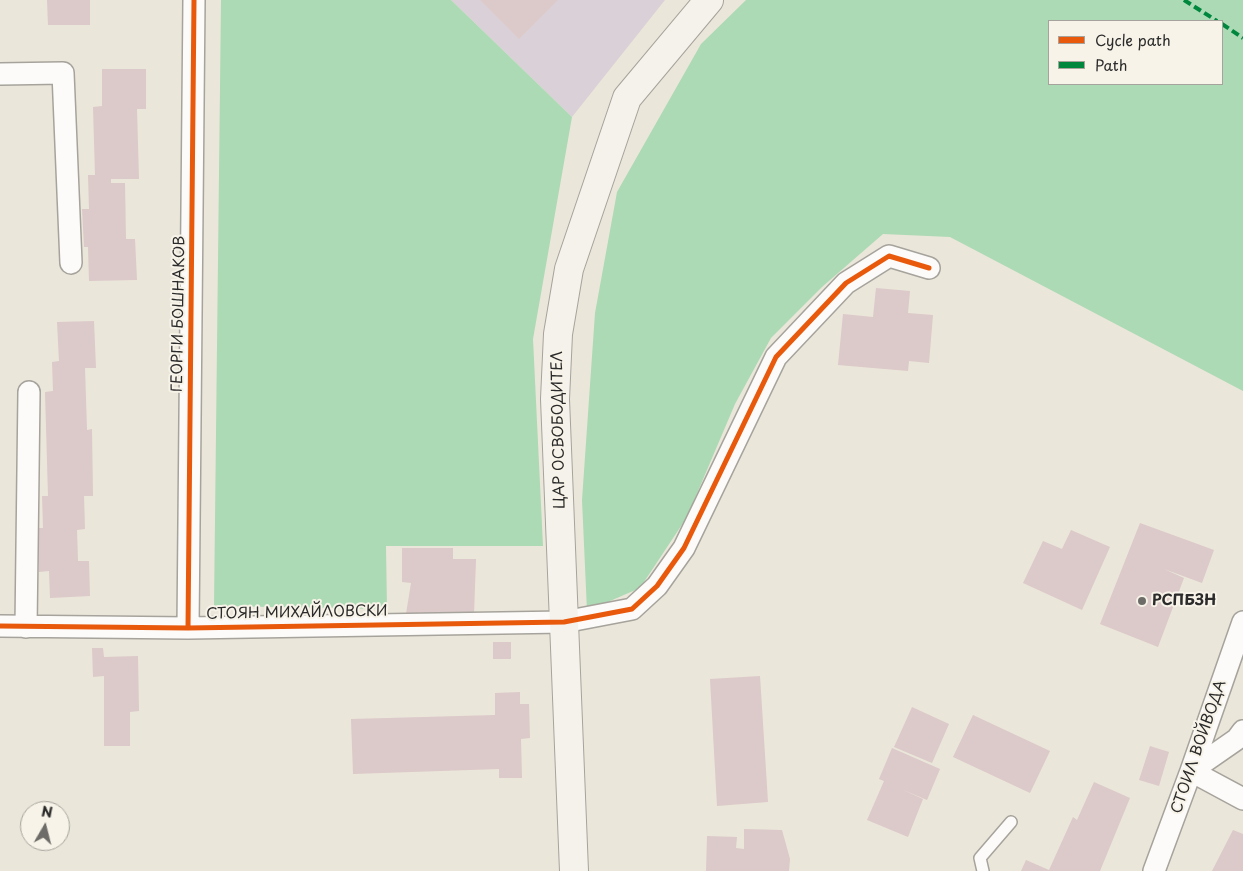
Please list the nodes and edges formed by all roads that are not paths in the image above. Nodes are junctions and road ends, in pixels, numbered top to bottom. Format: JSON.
{"nodes":[{"id":1,"x":194,"y":0,"type":"edge"},
{"id":2,"x":709,"y":0,"type":"edge"},
{"id":3,"x":0,"y":74,"type":"edge"},
{"id":4,"x":71,"y":263,"type":"dead end"},
{"id":5,"x":930,"y":268,"type":"dead end"},
{"id":6,"x":29,"y":392,"type":"dead end"},
{"id":7,"x":564,"y":622,"type":"junction"},
{"id":8,"x":1243,"y":622,"type":"edge"},
{"id":9,"x":0,"y":626,"type":"edge"},
{"id":10,"x":26,"y":627,"type":"junction"},
{"id":11,"x":188,"y":628,"type":"junction"},
{"id":12,"x":1243,"y":731,"type":"edge"},
{"id":13,"x":1191,"y":771,"type":"junction"},
{"id":14,"x":1243,"y":799,"type":"edge"},
{"id":15,"x":1011,"y":822,"type":"dead end"},
{"id":16,"x":574,"y":871,"type":"edge"},
{"id":17,"x":983,"y":871,"type":"edge"},
{"id":18,"x":1154,"y":871,"type":"edge"}],
"edges":[{"from":1,"to":11,"type":"street","name":"ГЕОРГИ БОШНАКОВ"},
{"from":2,"to":7,"type":"main road","name":"ЦАР ОСВОБОДИТЕЛ"},
{"from":3,"to":4,"type":"street"},
{"from":5,"to":7,"type":"street","name":"СТОЯН МИХАЙЛОВСКИ"},
{"from":6,"to":10,"type":"street"},
{"from":7,"to":11,"type":"street","name":"СТОЯН МИХАЙЛОВСКИ"},
{"from":7,"to":16,"type":"main road","name":"ЦАР ОСВОБОДИТЕЛ"},
{"from":8,"to":13,"type":"street","name":"СТОИЛ ВОЙВОДА"},
{"from":9,"to":10,"type":"street","name":"СТОЯН МИХАЙЛОВСКИ"},
{"from":10,"to":11,"type":"street","name":"СТОЯН МИХАЙЛОВСКИ"},
{"from":12,"to":13,"type":"street"},
{"from":13,"to":14,"type":"street"},
{"from":13,"to":18,"type":"street","name":"СТОИЛ ВОЙВОДА"},
{"from":15,"to":17,"type":"lane"}]}
